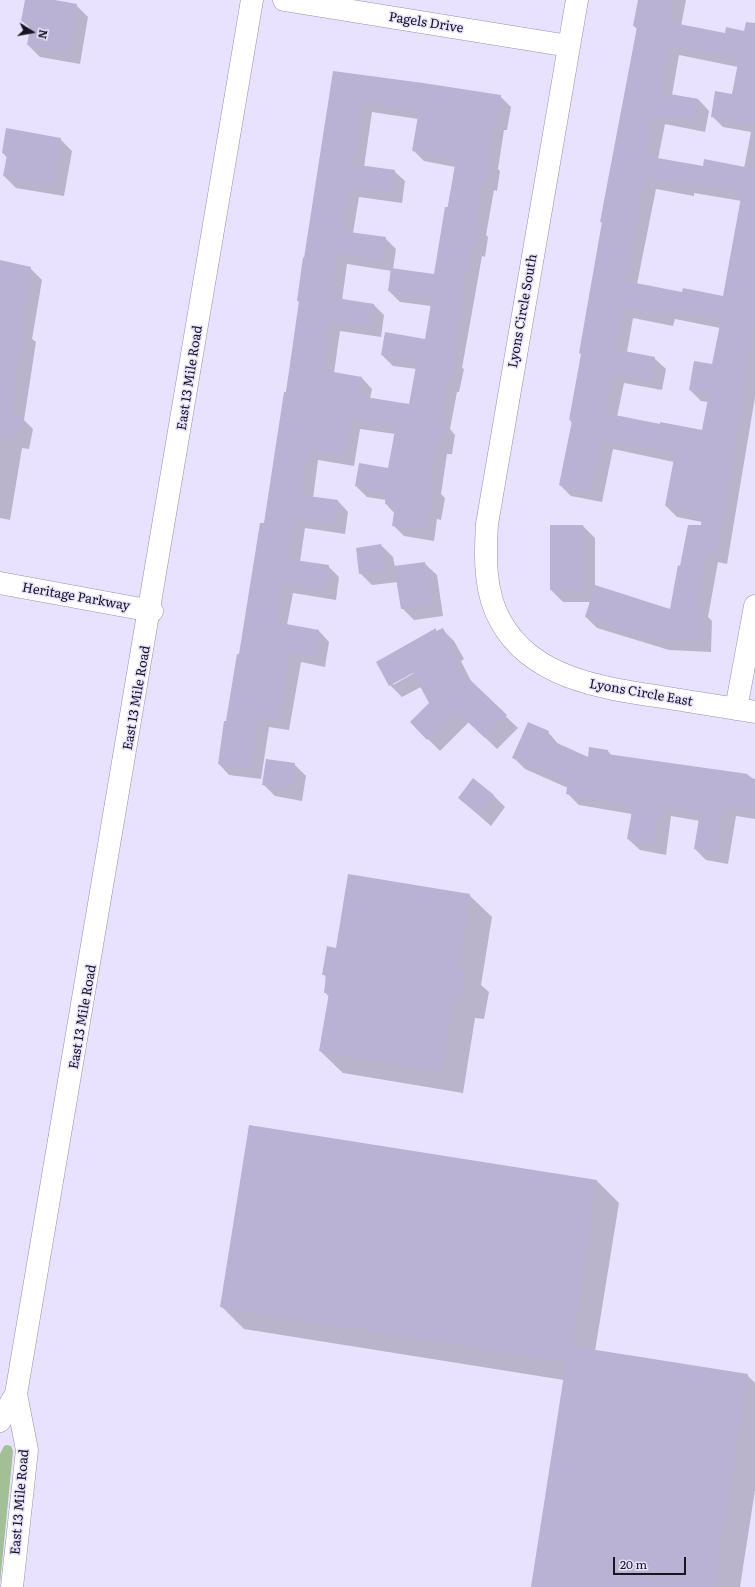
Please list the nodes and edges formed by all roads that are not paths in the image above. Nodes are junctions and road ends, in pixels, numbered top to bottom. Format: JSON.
{"nodes":[{"id":1,"x":252,"y":0,"type":"edge"},
{"id":2,"x":284,"y":0,"type":"edge"},
{"id":3,"x":577,"y":0,"type":"edge"},
{"id":4,"x":569,"y":46,"type":"junction"},
{"id":5,"x":0,"y":583,"type":"edge"},
{"id":6,"x":755,"y":606,"type":"edge"},
{"id":7,"x":152,"y":611,"type":"junction"},
{"id":8,"x":501,"y":622,"type":"joint"},
{"id":9,"x":746,"y":710,"type":"edge"},
{"id":10,"x":16,"y":1394,"type":"junction"},
{"id":11,"x":0,"y":1421,"type":"edge"},
{"id":12,"x":12,"y":1587,"type":"edge"}],
"edges":[{"from":1,"to":7,"type":"main road","name":"East 13 Mile Road"},
{"from":2,"to":4,"type":"main road","name":"Pagels Drive"},
{"from":3,"to":4,"type":"main road","name":"Lyons Circle South"},
{"from":4,"to":8,"type":"main road","name":"Lyons Circle South"},
{"from":5,"to":7,"type":"main road","name":"Heritage Parkway"},
{"from":6,"to":9,"type":"main road"},
{"from":7,"to":10,"type":"main road","name":"East 13 Mile Road"},
{"from":8,"to":9,"type":"main road","name":"Lyons Circle East"},
{"from":10,"to":11,"type":"main road","name":"East 13 Mile Road"},
{"from":10,"to":12,"type":"main road","name":"East 13 Mile Road"}]}
